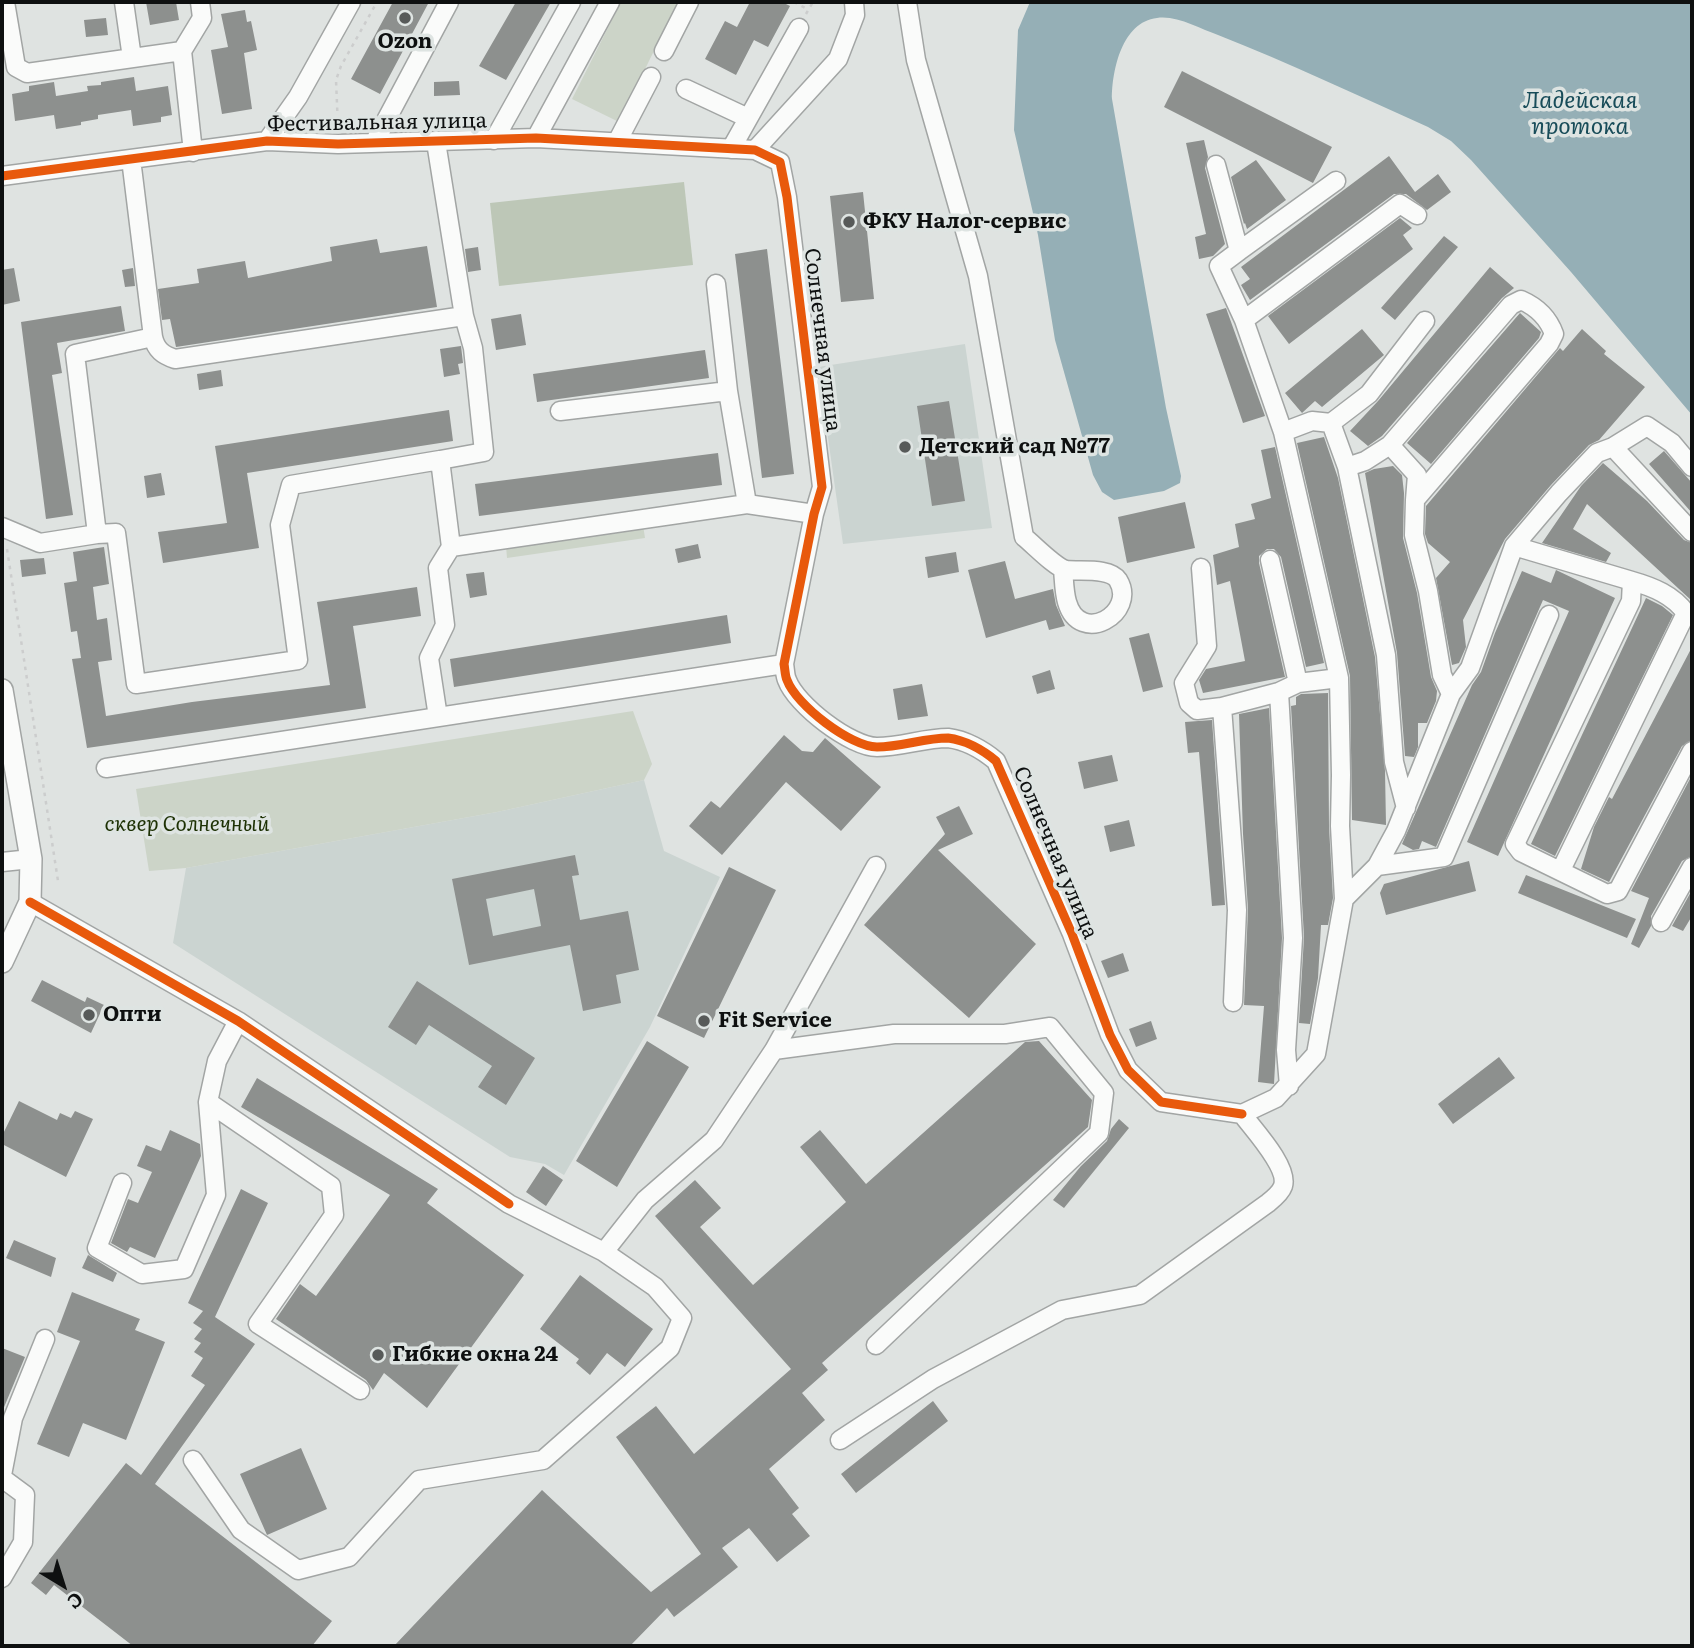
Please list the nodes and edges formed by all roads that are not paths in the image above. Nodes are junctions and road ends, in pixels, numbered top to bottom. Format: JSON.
{"nodes":[{"id":1,"x":5,"y":2,"type":"edge"},
{"id":2,"x":124,"y":2,"type":"edge"},
{"id":3,"x":200,"y":2,"type":"edge"},
{"id":4,"x":351,"y":2,"type":"edge"},
{"id":5,"x":449,"y":2,"type":"edge"},
{"id":6,"x":570,"y":2,"type":"edge"},
{"id":7,"x":610,"y":2,"type":"edge"},
{"id":8,"x":689,"y":2,"type":"edge"},
{"id":9,"x":854,"y":2,"type":"edge"},
{"id":10,"x":907,"y":2,"type":"edge"},
{"id":11,"x":799,"y":28,"type":"dead end"},
{"id":12,"x":182,"y":51,"type":"junction"},
{"id":13,"x":664,"y":51,"type":"dead end"},
{"id":14,"x":132,"y":58,"type":"junction"},
{"id":15,"x":650,"y":77,"type":"dead end"},
{"id":16,"x":686,"y":89,"type":"dead end"},
{"id":17,"x":748,"y":118,"type":"junction"},
{"id":18,"x":536,"y":138,"type":"junction"},
{"id":19,"x":494,"y":140,"type":"junction"},
{"id":20,"x":267,"y":141,"type":"junction"},
{"id":21,"x":436,"y":142,"type":"junction"},
{"id":22,"x":617,"y":142,"type":"junction"},
{"id":23,"x":374,"y":143,"type":"junction"},
{"id":24,"x":731,"y":149,"type":"junction"},
{"id":25,"x":755,"y":150,"type":"junction"},
{"id":26,"x":193,"y":152,"type":"junction"},
{"id":27,"x":131,"y":159,"type":"junction"},
{"id":28,"x":1216,"y":165,"type":"dead end"},
{"id":29,"x":2,"y":176,"type":"edge"},
{"id":30,"x":1336,"y":181,"type":"dead end"},
{"id":31,"x":1417,"y":215,"type":"dead end"},
{"id":32,"x":1239,"y":251,"type":"junction"},
{"id":33,"x":716,"y":284,"type":"dead end"},
{"id":34,"x":464,"y":316,"type":"junction"},
{"id":35,"x":1244,"y":320,"type":"junction"},
{"id":36,"x":1425,"y":320,"type":"dead end"},
{"id":37,"x":153,"y":337,"type":"junction"},
{"id":38,"x":727,"y":391,"type":"junction"},
{"id":39,"x":560,"y":411,"type":"dead end"},
{"id":40,"x":1331,"y":423,"type":"junction"},
{"id":41,"x":1283,"y":432,"type":"junction"},
{"id":42,"x":1390,"y":445,"type":"junction"},
{"id":43,"x":1613,"y":447,"type":"junction"},
{"id":44,"x":440,"y":460,"type":"junction"},
{"id":45,"x":1347,"y":467,"type":"junction"},
{"id":46,"x":1692,"y":467,"type":"edge"},
{"id":47,"x":1415,"y":500,"type":"junction"},
{"id":48,"x":747,"y":504,"type":"junction"},
{"id":49,"x":814,"y":514,"type":"junction"},
{"id":50,"x":3,"y":527,"type":"edge"},
{"id":51,"x":1692,"y":532,"type":"edge"},
{"id":52,"x":97,"y":534,"type":"junction"},
{"id":53,"x":1514,"y":546,"type":"junction"},
{"id":54,"x":451,"y":547,"type":"junction"},
{"id":55,"x":1270,"y":560,"type":"dead end"},
{"id":56,"x":1201,"y":568,"type":"dead end"},
{"id":57,"x":1063,"y":569,"type":"dead end"},
{"id":58,"x":1632,"y":582,"type":"junction"},
{"id":59,"x":1549,"y":615,"type":"dead end"},
{"id":60,"x":784,"y":664,"type":"junction"},
{"id":61,"x":1339,"y":678,"type":"junction"},
{"id":62,"x":1298,"y":683,"type":"junction"},
{"id":63,"x":2,"y":690,"type":"edge"},
{"id":64,"x":1279,"y":692,"type":"junction"},
{"id":65,"x":1451,"y":694,"type":"junction"},
{"id":66,"x":1222,"y":707,"type":"junction"},
{"id":67,"x":438,"y":717,"type":"junction"},
{"id":68,"x":1692,"y":751,"type":"edge"},
{"id":69,"x":106,"y":768,"type":"dead end"},
{"id":70,"x":1406,"y":808,"type":"junction"},
{"id":71,"x":31,"y":859,"type":"junction"},
{"id":72,"x":2,"y":862,"type":"edge"},
{"id":73,"x":876,"y":866,"type":"dead end"},
{"id":74,"x":1377,"y":866,"type":"junction"},
{"id":75,"x":1692,"y":867,"type":"edge"},
{"id":76,"x":1561,"y":870,"type":"junction"},
{"id":77,"x":1343,"y":898,"type":"junction"},
{"id":78,"x":30,"y":902,"type":"junction"},
{"id":79,"x":1661,"y":922,"type":"dead end"},
{"id":80,"x":2,"y":962,"type":"edge"},
{"id":81,"x":1233,"y":1002,"type":"dead end"},
{"id":82,"x":238,"y":1021,"type":"junction"},
{"id":83,"x":774,"y":1051,"type":"junction"},
{"id":84,"x":1289,"y":1086,"type":"junction"},
{"id":85,"x":208,"y":1102,"type":"junction"},
{"id":86,"x":1242,"y":1114,"type":"junction"},
{"id":87,"x":122,"y":1183,"type":"dead end"},
{"id":88,"x":604,"y":1252,"type":"junction"},
{"id":89,"x":45,"y":1339,"type":"dead end"},
{"id":90,"x":876,"y":1345,"type":"dead end"},
{"id":91,"x":360,"y":1390,"type":"dead end"},
{"id":92,"x":840,"y":1440,"type":"dead end"},
{"id":93,"x":193,"y":1461,"type":"dead end"},
{"id":94,"x":2,"y":1476,"type":"edge"},
{"id":95,"x":2,"y":1578,"type":"edge"}],
"edges":[{"from":1,"to":14,"type":"street"},
{"from":2,"to":14,"type":"street"},
{"from":3,"to":12,"type":"street"},
{"from":4,"to":20,"type":"street"},
{"from":5,"to":23,"type":"street"},
{"from":6,"to":19,"type":"street"},
{"from":7,"to":18,"type":"street"},
{"from":8,"to":13,"type":"street"},
{"from":9,"to":25,"type":"street"},
{"from":10,"to":57,"type":"street"},
{"from":11,"to":17,"type":"street"},
{"from":12,"to":14,"type":"street"},
{"from":12,"to":26,"type":"street"},
{"from":15,"to":22,"type":"street"},
{"from":16,"to":17,"type":"street"},
{"from":17,"to":24,"type":"street"},
{"from":18,"to":19,"type":"street","name":"Фестивальная улица"},
{"from":18,"to":22,"type":"street","name":"Фестивальная улица"},
{"from":19,"to":21,"type":"street","name":"Фестивальная улица"},
{"from":20,"to":23,"type":"street","name":"Фестивальная улица"},
{"from":20,"to":26,"type":"street","name":"Фестивальная улица"},
{"from":21,"to":23,"type":"street","name":"Фестивальная улица"},
{"from":21,"to":34,"type":"street"},
{"from":22,"to":24,"type":"street","name":"Фестивальная улица"},
{"from":24,"to":25,"type":"street","name":"Фестивальная улица"},
{"from":25,"to":49,"type":"street","name":"Солнечная улица"},
{"from":26,"to":27,"type":"street","name":"Фестивальная улица"},
{"from":27,"to":29,"type":"street","name":"Фестивальная улица"},
{"from":27,"to":37,"type":"street"},
{"from":28,"to":32,"type":"street"},
{"from":30,"to":32,"type":"street"},
{"from":31,"to":35,"type":"street"},
{"from":32,"to":35,"type":"street"},
{"from":33,"to":38,"type":"street"},
{"from":34,"to":37,"type":"street"},
{"from":34,"to":44,"type":"street"},
{"from":35,"to":41,"type":"street"},
{"from":36,"to":40,"type":"street"},
{"from":37,"to":52,"type":"street"},
{"from":38,"to":39,"type":"street"},
{"from":38,"to":48,"type":"street"},
{"from":40,"to":41,"type":"street"},
{"from":40,"to":45,"type":"street"},
{"from":41,"to":61,"type":"street"},
{"from":42,"to":45,"type":"street"},
{"from":42,"to":47,"type":"street"},
{"from":42,"to":47,"type":"street"},
{"from":43,"to":46,"type":"street"},
{"from":43,"to":51,"type":"street"},
{"from":43,"to":53,"type":"street"},
{"from":44,"to":52,"type":"street"},
{"from":44,"to":54,"type":"street"},
{"from":45,"to":70,"type":"street"},
{"from":47,"to":65,"type":"street"},
{"from":48,"to":49,"type":"street"},
{"from":48,"to":54,"type":"street"},
{"from":49,"to":60,"type":"street","name":"Солнечная улица"},
{"from":50,"to":52,"type":"street"},
{"from":53,"to":58,"type":"street"},
{"from":53,"to":65,"type":"street"},
{"from":54,"to":67,"type":"street"},
{"from":55,"to":62,"type":"street"},
{"from":56,"to":66,"type":"street"},
{"from":58,"to":76,"type":"street"},
{"from":58,"to":76,"type":"street"},
{"from":59,"to":74,"type":"street"},
{"from":60,"to":67,"type":"street"},
{"from":60,"to":86,"type":"street","name":"Солнечная улица"},
{"from":61,"to":62,"type":"street"},
{"from":61,"to":77,"type":"street"},
{"from":62,"to":64,"type":"street"},
{"from":63,"to":71,"type":"main road"},
{"from":64,"to":66,"type":"street"},
{"from":64,"to":84,"type":"street"},
{"from":65,"to":70,"type":"street"},
{"from":66,"to":81,"type":"street"},
{"from":67,"to":69,"type":"street"},
{"from":68,"to":76,"type":"street"},
{"from":70,"to":74,"type":"street"},
{"from":71,"to":72,"type":"street"},
{"from":71,"to":78,"type":"main road"},
{"from":73,"to":83,"type":"street"},
{"from":74,"to":77,"type":"street"},
{"from":75,"to":79,"type":"street"},
{"from":77,"to":84,"type":"street"},
{"from":78,"to":80,"type":"main road"},
{"from":78,"to":82,"type":"street"},
{"from":82,"to":85,"type":"street"},
{"from":82,"to":88,"type":"street"},
{"from":83,"to":88,"type":"street"},
{"from":83,"to":90,"type":"street"},
{"from":84,"to":86,"type":"street"},
{"from":85,"to":87,"type":"street"},
{"from":85,"to":91,"type":"street"},
{"from":86,"to":92,"type":"street"},
{"from":88,"to":93,"type":"street"},
{"from":89,"to":94,"type":"street"},
{"from":94,"to":95,"type":"street"}]}
